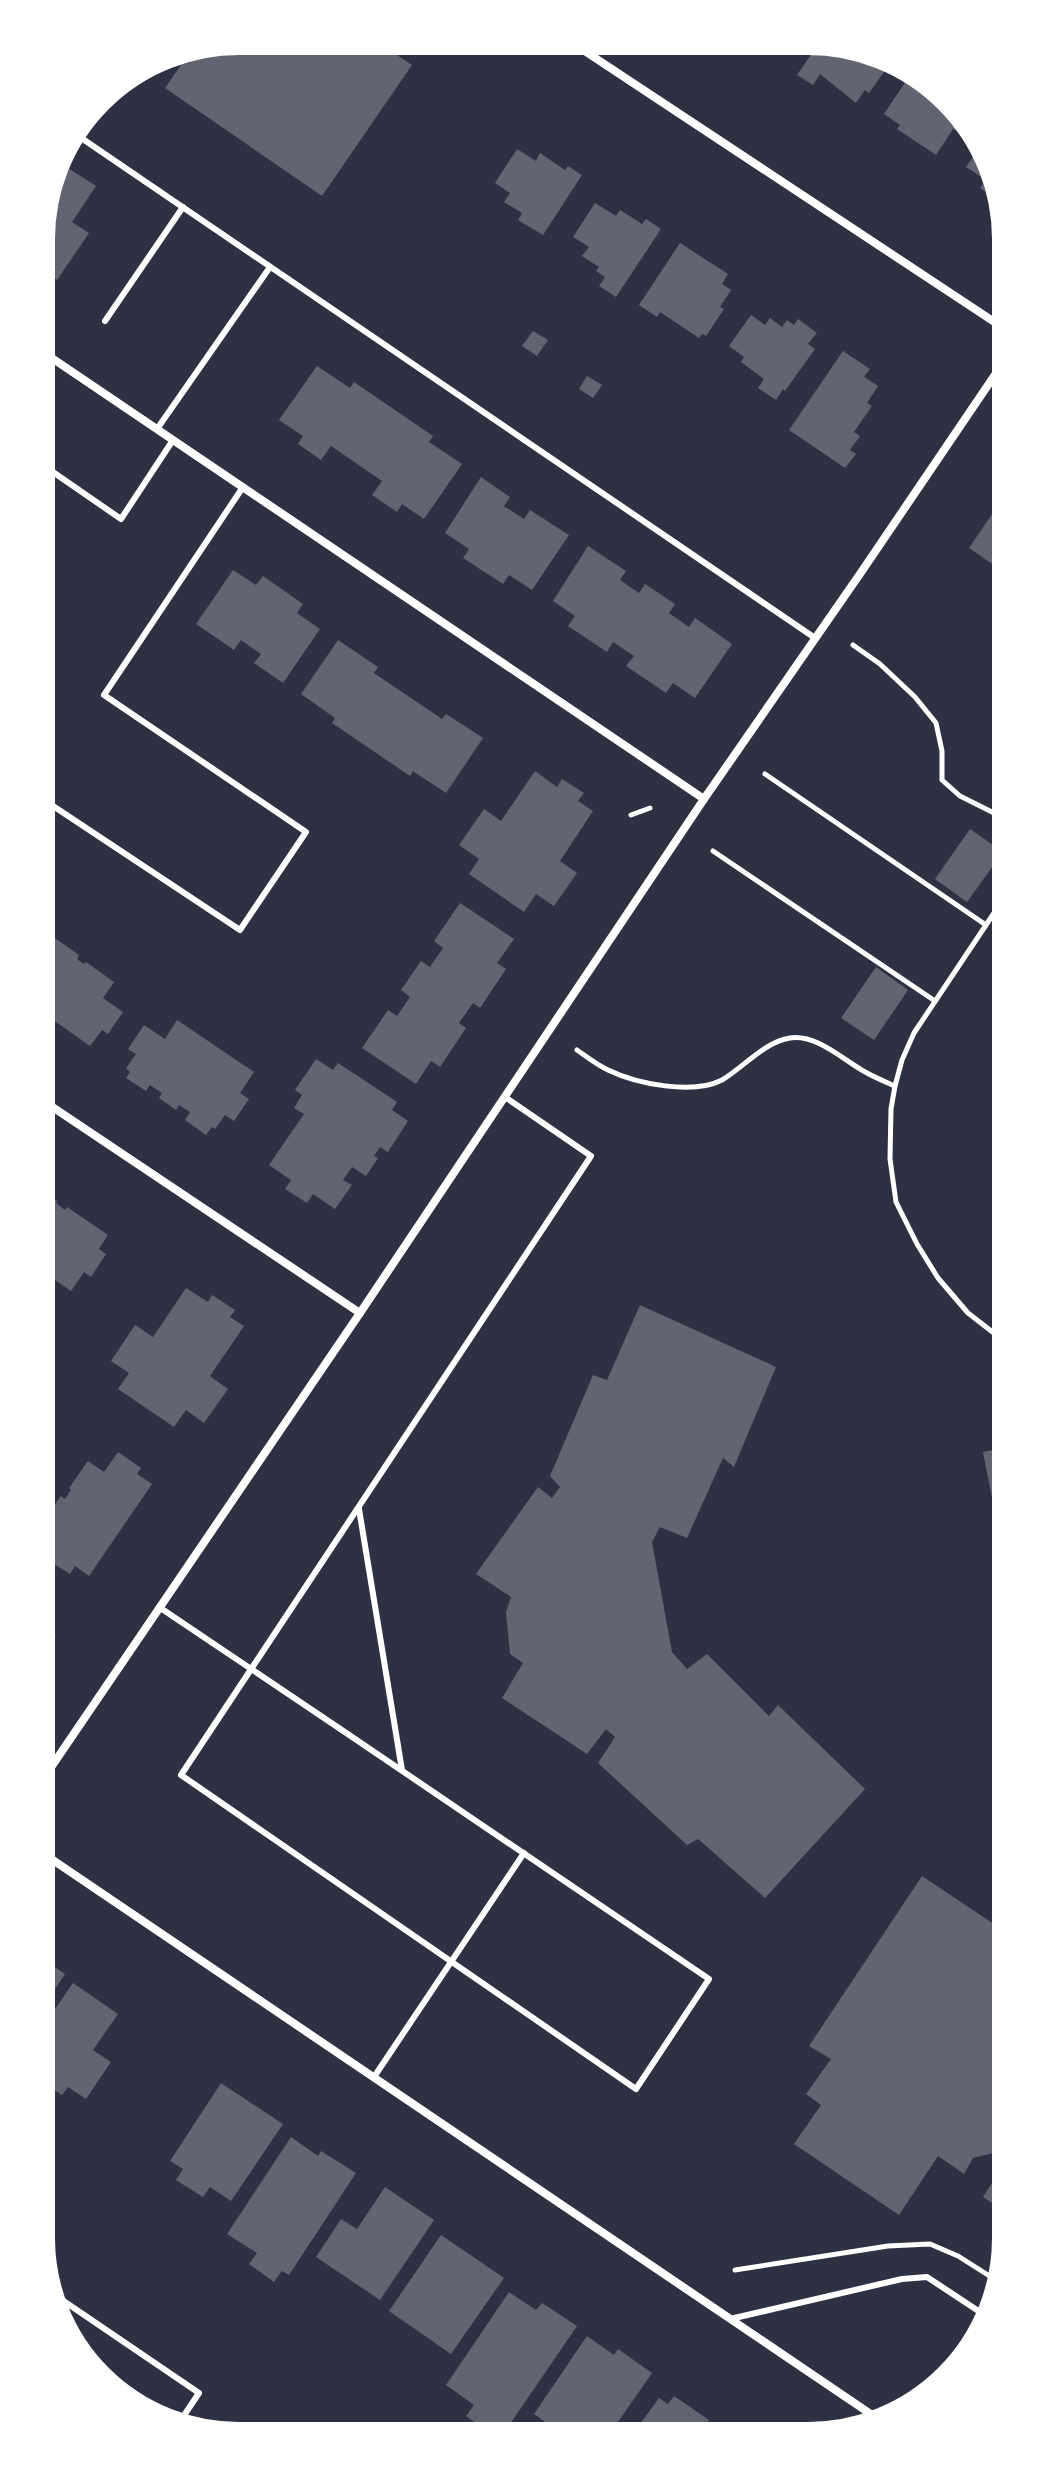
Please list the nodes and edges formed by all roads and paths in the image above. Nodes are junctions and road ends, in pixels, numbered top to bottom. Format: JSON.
{"nodes":[{"id":1,"x":583,"y":50,"type":"edge"},
{"id":2,"x":80,"y":137,"type":"edge"},
{"id":3,"x":183,"y":207,"type":"junction"},
{"id":4,"x":270,"y":267,"type":"junction"},
{"id":5,"x":105,"y":321,"type":"dead end"},
{"id":6,"x":997,"y":324,"type":"edge"},
{"id":7,"x":50,"y":357,"type":"edge"},
{"id":8,"x":997,"y":372,"type":"edge"},
{"id":9,"x":157,"y":429,"type":"junction"},
{"id":10,"x":173,"y":440,"type":"junction"},
{"id":11,"x":50,"y":470,"type":"edge"},
{"id":12,"x":243,"y":487,"type":"junction"},
{"id":13,"x":815,"y":638,"type":"junction"},
{"id":14,"x":853,"y":645,"type":"dead end"},
{"id":15,"x":765,"y":774,"type":"dead end"},
{"id":16,"x":704,"y":799,"type":"junction"},
{"id":17,"x":50,"y":804,"type":"edge"},
{"id":18,"x":650,"y":808,"type":"dead end"},
{"id":19,"x":997,"y":814,"type":"edge"},
{"id":20,"x":631,"y":815,"type":"dead end"},
{"id":21,"x":713,"y":851,"type":"dead end"},
{"id":22,"x":997,"y":908,"type":"edge"},
{"id":23,"x":986,"y":925,"type":"junction"},
{"id":24,"x":935,"y":1001,"type":"junction"},
{"id":25,"x":577,"y":1050,"type":"dead end"},
{"id":26,"x":895,"y":1086,"type":"junction"},
{"id":27,"x":505,"y":1097,"type":"junction"},
{"id":28,"x":50,"y":1105,"type":"edge"},
{"id":29,"x":360,"y":1313,"type":"junction"},
{"id":30,"x":997,"y":1335,"type":"edge"},
{"id":31,"x":359,"y":1509,"type":"junction"},
{"id":32,"x":159,"y":1607,"type":"junction"},
{"id":33,"x":253,"y":1670,"type":"junction"},
{"id":34,"x":50,"y":1769,"type":"edge"},
{"id":35,"x":403,"y":1771,"type":"junction"},
{"id":36,"x":524,"y":1853,"type":"junction"},
{"id":37,"x":50,"y":1858,"type":"edge"},
{"id":38,"x":452,"y":1961,"type":"junction"},
{"id":39,"x":374,"y":2077,"type":"junction"},
{"id":40,"x":735,"y":2270,"type":"dead end"},
{"id":41,"x":992,"y":2278,"type":"edge"},
{"id":42,"x":60,"y":2299,"type":"edge"},
{"id":43,"x":981,"y":2313,"type":"edge"},
{"id":44,"x":730,"y":2319,"type":"junction"},
{"id":45,"x":872,"y":2415,"type":"edge"},
{"id":46,"x":182,"y":2418,"type":"edge"}],
"edges":[{"from":1,"to":6,"type":"street"},
{"from":2,"to":3,"type":"lane"},
{"from":3,"to":4,"type":"lane"},
{"from":3,"to":5,"type":"lane"},
{"from":4,"to":9,"type":"lane"},
{"from":4,"to":13,"type":"lane"},
{"from":7,"to":9,"type":"street"},
{"from":8,"to":13,"type":"street"},
{"from":9,"to":10,"type":"street"},
{"from":10,"to":11,"type":"lane"},
{"from":10,"to":12,"type":"street"},
{"from":12,"to":16,"type":"street"},
{"from":12,"to":17,"type":"lane"},
{"from":13,"to":16,"type":"street"},
{"from":14,"to":19,"type":"path"},
{"from":15,"to":23,"type":"path"},
{"from":16,"to":27,"type":"street"},
{"from":18,"to":20,"type":"path"},
{"from":21,"to":24,"type":"path"},
{"from":22,"to":23,"type":"path"},
{"from":23,"to":24,"type":"path"},
{"from":24,"to":26,"type":"path"},
{"from":25,"to":26,"type":"path"},
{"from":26,"to":30,"type":"path"},
{"from":27,"to":29,"type":"street"},
{"from":27,"to":31,"type":"lane"},
{"from":28,"to":29,"type":"street"},
{"from":29,"to":32,"type":"street"},
{"from":31,"to":33,"type":"lane"},
{"from":31,"to":35,"type":"lane"},
{"from":32,"to":33,"type":"lane"},
{"from":32,"to":34,"type":"street"},
{"from":33,"to":35,"type":"lane"},
{"from":33,"to":38,"type":"lane"},
{"from":35,"to":36,"type":"lane"},
{"from":36,"to":38,"type":"lane"},
{"from":36,"to":38,"type":"lane"},
{"from":37,"to":39,"type":"street"},
{"from":38,"to":39,"type":"lane"},
{"from":39,"to":44,"type":"street"},
{"from":40,"to":41,"type":"path"},
{"from":42,"to":46,"type":"lane"},
{"from":43,"to":44,"type":"lane"},
{"from":44,"to":45,"type":"street"}]}
